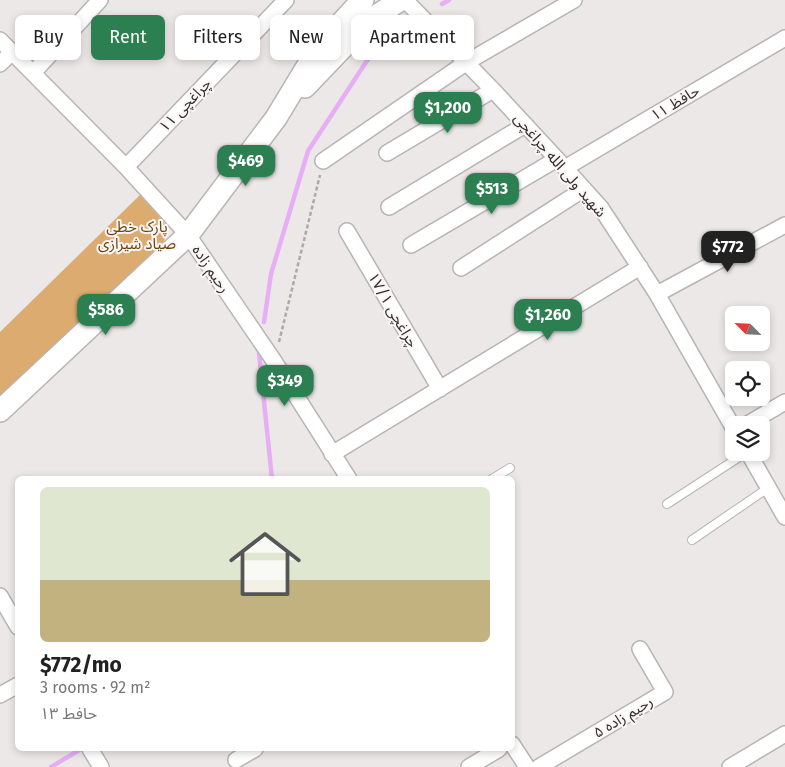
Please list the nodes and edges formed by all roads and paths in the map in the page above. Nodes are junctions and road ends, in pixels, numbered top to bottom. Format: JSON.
{"nodes":[{"id":1,"x":100,"y":0,"type":"edge"},
{"id":2,"x":286,"y":0,"type":"edge"},
{"id":3,"x":363,"y":0,"type":"edge"},
{"id":4,"x":403,"y":0,"type":"edge"},
{"id":5,"x":574,"y":0,"type":"edge"},
{"id":6,"x":785,"y":38,"type":"edge"},
{"id":7,"x":0,"y":40,"type":"edge"},
{"id":8,"x":12,"y":52,"type":"junction"},
{"id":9,"x":466,"y":62,"type":"junction"},
{"id":10,"x":0,"y":64,"type":"edge"},
{"id":11,"x":33,"y":73,"type":"junction"},
{"id":12,"x":493,"y":90,"type":"junction"},
{"id":13,"x":276,"y":118,"type":"junction"},
{"id":14,"x":525,"y":124,"type":"junction"},
{"id":15,"x":387,"y":153,"type":"dead end"},
{"id":16,"x":323,"y":161,"type":"joint"},
{"id":17,"x":561,"y":164,"type":"junction"},
{"id":18,"x":126,"y":167,"type":"junction"},
{"id":19,"x":584,"y":189,"type":"junction"},
{"id":20,"x":389,"y":207,"type":"dead end"},
{"id":21,"x":785,"y":225,"type":"edge"},
{"id":22,"x":347,"y":231,"type":"dead end"},
{"id":23,"x":188,"y":235,"type":"junction"},
{"id":24,"x":410,"y":245,"type":"dead end"},
{"id":25,"x":640,"y":267,"type":"junction"},
{"id":26,"x":461,"y":268,"type":"dead end"},
{"id":27,"x":657,"y":294,"type":"junction"},
{"id":28,"x":274,"y":361,"type":"junction"},
{"id":29,"x":440,"y":390,"type":"junction"},
{"id":30,"x":785,"y":402,"type":"edge"},
{"id":31,"x":0,"y":411,"type":"edge"},
{"id":32,"x":727,"y":416,"type":"edge"},
{"id":33,"x":761,"y":416,"type":"edge"},
{"id":34,"x":332,"y":454,"type":"junction"},
{"id":35,"x":734,"y":461,"type":"edge"},
{"id":36,"x":753,"y":461,"type":"edge"},
{"id":37,"x":510,"y":468,"type":"dead end"},
{"id":38,"x":347,"y":476,"type":"edge"},
{"id":39,"x":497,"y":476,"type":"edge"},
{"id":40,"x":768,"y":488,"type":"junction"},
{"id":41,"x":668,"y":504,"type":"dead end"},
{"id":42,"x":785,"y":517,"type":"edge"},
{"id":43,"x":692,"y":540,"type":"dead end"},
{"id":44,"x":0,"y":596,"type":"edge"},
{"id":45,"x":15,"y":622,"type":"edge"},
{"id":46,"x":640,"y":649,"type":"dead end"},
{"id":47,"x":15,"y":687,"type":"edge"},
{"id":48,"x":0,"y":695,"type":"edge"},
{"id":49,"x":785,"y":734,"type":"edge"},
{"id":50,"x":515,"y":749,"type":"edge"},
{"id":51,"x":91,"y":751,"type":"edge"},
{"id":52,"x":252,"y":751,"type":"edge"},
{"id":53,"x":496,"y":751,"type":"edge"},
{"id":54,"x":236,"y":760,"type":"dead end"},
{"id":55,"x":101,"y":767,"type":"edge"},
{"id":56,"x":469,"y":767,"type":"edge"},
{"id":57,"x":527,"y":767,"type":"edge"},
{"id":58,"x":539,"y":767,"type":"edge"},
{"id":59,"x":730,"y":767,"type":"edge"}],
"edges":[{"from":1,"to":11,"type":"street"},
{"from":2,"to":18,"type":"street","name":"چراغچی ۱۱"},
{"from":3,"to":13,"type":"main road"},
{"from":4,"to":9,"type":"street","name":"شهید ولی الله چراغچی"},
{"from":4,"to":13,"type":"main road"},
{"from":5,"to":9,"type":"street"},
{"from":6,"to":17,"type":"street","name":"حافظ ۱۱"},
{"from":7,"to":8,"type":"street","name":"رحیم زاده"},
{"from":8,"to":10,"type":"street"},
{"from":8,"to":11,"type":"street","name":"رحیم زاده"},
{"from":9,"to":12,"type":"street","name":"شهید ولی الله چراغچی"},
{"from":9,"to":16,"type":"street"},
{"from":11,"to":18,"type":"street","name":"رحیم زاده"},
{"from":12,"to":14,"type":"street","name":"شهید ولی الله چراغچی"},
{"from":12,"to":15,"type":"street"},
{"from":13,"to":23,"type":"main road"},
{"from":14,"to":17,"type":"street","name":"شهید ولی الله چراغچی"},
{"from":14,"to":20,"type":"street"},
{"from":16,"to":28,"type":"path"},
{"from":17,"to":19,"type":"street","name":"شهید ولی الله چراغچی"},
{"from":17,"to":24,"type":"street","name":"حافظ ۱۱"},
{"from":18,"to":23,"type":"street","name":"رحیم زاده"},
{"from":19,"to":25,"type":"street","name":"شهید ولی الله چراغچی"},
{"from":19,"to":26,"type":"street"},
{"from":21,"to":27,"type":"street"},
{"from":22,"to":29,"type":"street","name":"چراغچی ۱۷/۱"},
{"from":23,"to":28,"type":"street","name":"رحیم زاده"},
{"from":23,"to":31,"type":"main road"},
{"from":25,"to":27,"type":"street","name":"شهید ولی الله چراغچی"},
{"from":25,"to":29,"type":"street"},
{"from":27,"to":32,"type":"street","name":"شهید ولی الله چراغچی"},
{"from":28,"to":34,"type":"street","name":"رحیم زاده"},
{"from":29,"to":34,"type":"street"},
{"from":30,"to":33,"type":"street"},
{"from":34,"to":38,"type":"street","name":"رحیم زاده"},
{"from":35,"to":41,"type":"lane"},
{"from":36,"to":40,"type":"street"},
{"from":37,"to":39,"type":"lane"},
{"from":40,"to":42,"type":"street"},
{"from":40,"to":43,"type":"lane"},
{"from":44,"to":45,"type":"street"},
{"from":46,"to":58,"type":"street","name":"رحیم زاده ۵"},
{"from":47,"to":48,"type":"street"},
{"from":49,"to":59,"type":"street"},
{"from":50,"to":57,"type":"street"},
{"from":51,"to":55,"type":"street"},
{"from":52,"to":54,"type":"street"},
{"from":53,"to":56,"type":"street"}]}
